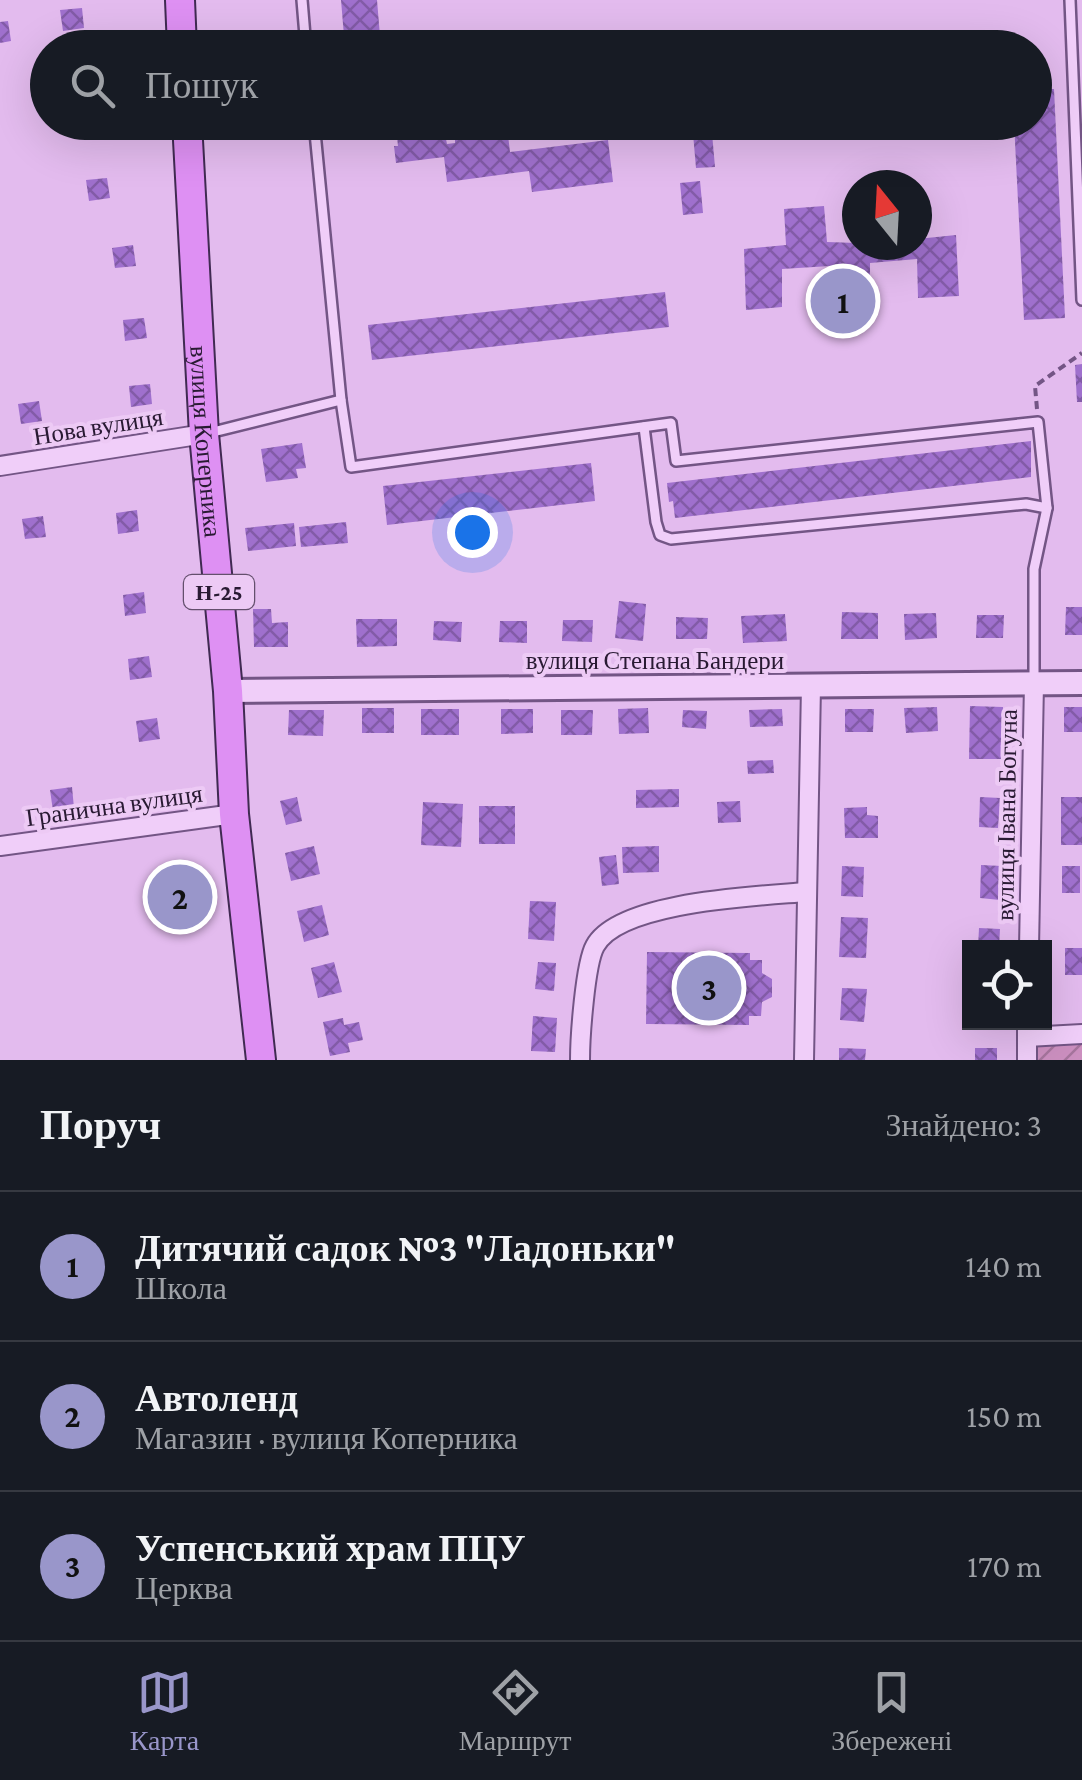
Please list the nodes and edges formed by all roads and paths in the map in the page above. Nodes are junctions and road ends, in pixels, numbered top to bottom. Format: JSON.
{"nodes":[{"id":1,"x":180,"y":0,"type":"edge"},
{"id":2,"x":302,"y":0,"type":"edge"},
{"id":3,"x":1070,"y":0,"type":"edge"},
{"id":4,"x":181,"y":30,"type":"edge"},
{"id":5,"x":304,"y":30,"type":"edge"},
{"id":6,"x":187,"y":140,"type":"edge"},
{"id":7,"x":316,"y":140,"type":"edge"},
{"id":8,"x":1082,"y":300,"type":"edge"},
{"id":9,"x":1082,"y":354,"type":"edge"},
{"id":10,"x":341,"y":400,"type":"junction"},
{"id":11,"x":1038,"y":422,"type":"junction"},
{"id":12,"x":644,"y":427,"type":"junction"},
{"id":13,"x":204,"y":434,"type":"junction"},
{"id":14,"x":0,"y":466,"type":"edge"},
{"id":15,"x":1046,"y":508,"type":"junction"},
{"id":16,"x":1034,"y":683,"type":"junction"},
{"id":17,"x":1082,"y":683,"type":"edge"},
{"id":18,"x":811,"y":686,"type":"junction"},
{"id":19,"x":228,"y":691,"type":"junction"},
{"id":20,"x":234,"y":814,"type":"junction"},
{"id":21,"x":0,"y":846,"type":"edge"},
{"id":22,"x":806,"y":892,"type":"junction"},
{"id":23,"x":1029,"y":940,"type":"edge"},
{"id":24,"x":1027,"y":1030,"type":"edge"},
{"id":25,"x":1082,"y":1034,"type":"edge"},
{"id":26,"x":260,"y":1060,"type":"edge"},
{"id":27,"x":580,"y":1060,"type":"edge"},
{"id":28,"x":804,"y":1060,"type":"edge"},
{"id":29,"x":1027,"y":1060,"type":"edge"}],
"edges":[{"from":1,"to":4,"type":"main road"},
{"from":2,"to":5,"type":"lane"},
{"from":3,"to":8,"type":"lane"},
{"from":6,"to":13,"type":"main road","name":"вулиця Коперника","number":"Н-25"},
{"from":7,"to":10,"type":"lane"},
{"from":9,"to":11,"type":"path"},
{"from":10,"to":12,"type":"lane"},
{"from":10,"to":13,"type":"lane"},
{"from":11,"to":12,"type":"lane"},
{"from":11,"to":15,"type":"lane"},
{"from":12,"to":15,"type":"lane"},
{"from":13,"to":14,"type":"street","name":"Нова вулиця"},
{"from":13,"to":19,"type":"main road","name":"вулиця Коперника","number":"Н-25"},
{"from":15,"to":16,"type":"lane"},
{"from":16,"to":17,"type":"street","name":"вулиця Степана Бандери"},
{"from":16,"to":18,"type":"street","name":"вулиця Степана Бандери"},
{"from":16,"to":23,"type":"street","name":"вулиця Івана Богуна"},
{"from":18,"to":19,"type":"street","name":"вулиця Степана Бандери"},
{"from":18,"to":22,"type":"street"},
{"from":19,"to":20,"type":"main road","name":"вулиця Коперника","number":"Н-25"},
{"from":20,"to":21,"type":"street","name":"Гранична вулиця"},
{"from":20,"to":26,"type":"main road","name":"вулиця Коперника","number":"Н-25"},
{"from":22,"to":27,"type":"street"},
{"from":22,"to":28,"type":"street"},
{"from":24,"to":25,"type":"street"},
{"from":24,"to":29,"type":"street"}]}
